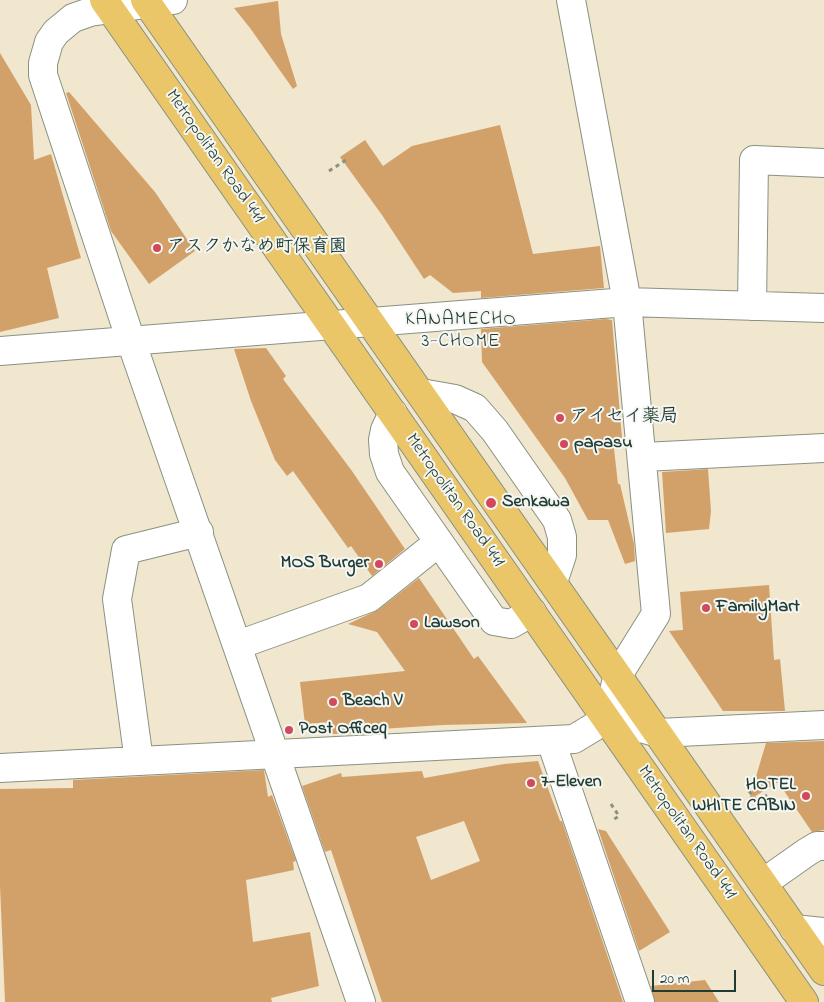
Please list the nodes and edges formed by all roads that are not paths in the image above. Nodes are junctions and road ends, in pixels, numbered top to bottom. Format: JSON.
{"nodes":[{"id":1,"x":571,"y":0,"type":"edge"},
{"id":2,"x":155,"y":1,"type":"edge"},
{"id":3,"x":107,"y":4,"type":"edge"},
{"id":4,"x":824,"y":163,"type":"edge"},
{"id":5,"x":627,"y":302,"type":"junction"},
{"id":6,"x":752,"y":306,"type":"junction"},
{"id":7,"x":824,"y":308,"type":"edge"},
{"id":8,"x":372,"y":322,"type":"junction"},
{"id":9,"x":332,"y":326,"type":"junction"},
{"id":10,"x":131,"y":341,"type":"junction"},
{"id":11,"x":0,"y":351,"type":"edge"},
{"id":12,"x":421,"y":393,"type":"junction"},
{"id":13,"x":393,"y":413,"type":"junction"},
{"id":14,"x":824,"y":448,"type":"edge"},
{"id":15,"x":643,"y":457,"type":"junction"},
{"id":16,"x":199,"y":532,"type":"junction"},
{"id":17,"x":439,"y":542,"type":"junction"},
{"id":18,"x":553,"y":582,"type":"junction"},
{"id":19,"x":532,"y":612,"type":"junction"},
{"id":20,"x":238,"y":645,"type":"junction"},
{"id":21,"x":618,"y":675,"type":"junction"},
{"id":22,"x":608,"y":719,"type":"junction"},
{"id":23,"x":824,"y":724,"type":"edge"},
{"id":24,"x":659,"y":733,"type":"junction"},
{"id":25,"x":551,"y":741,"type":"junction"},
{"id":26,"x":276,"y":754,"type":"junction"},
{"id":27,"x":139,"y":761,"type":"junction"},
{"id":28,"x":0,"y":768,"type":"edge"},
{"id":29,"x":824,"y":846,"type":"edge"},
{"id":30,"x":763,"y":883,"type":"junction"},
{"id":31,"x":794,"y":929,"type":"junction"},
{"id":32,"x":824,"y":932,"type":"edge"},
{"id":33,"x":824,"y":971,"type":"edge"},
{"id":34,"x":361,"y":1002,"type":"edge"},
{"id":35,"x":640,"y":1002,"type":"edge"},
{"id":36,"x":804,"y":1002,"type":"edge"}],
"edges":[{"from":1,"to":5,"type":"street"},
{"from":2,"to":3,"type":"street"},
{"from":2,"to":8,"type":"main road","name":"Metropolitan Road 441"},
{"from":3,"to":9,"type":"main road","name":"Metropolitan Road 441"},
{"from":3,"to":10,"type":"street"},
{"from":4,"to":6,"type":"street"},
{"from":5,"to":6,"type":"street"},
{"from":5,"to":8,"type":"street"},
{"from":5,"to":15,"type":"street"},
{"from":6,"to":7,"type":"street"},
{"from":8,"to":9,"type":"street"},
{"from":8,"to":12,"type":"main road","name":"Metropolitan Road 441"},
{"from":9,"to":10,"type":"street"},
{"from":9,"to":13,"type":"main road","name":"Metropolitan Road 441"},
{"from":10,"to":11,"type":"street"},
{"from":10,"to":16,"type":"street"},
{"from":12,"to":18,"type":"main road","name":"Metropolitan Road 441"},
{"from":12,"to":18,"type":"street"},
{"from":13,"to":17,"type":"street"},
{"from":13,"to":19,"type":"main road","name":"Metropolitan Road 441"},
{"from":14,"to":15,"type":"street"},
{"from":15,"to":21,"type":"street"},
{"from":16,"to":20,"type":"street"},
{"from":16,"to":27,"type":"street"},
{"from":17,"to":19,"type":"street"},
{"from":17,"to":20,"type":"street"},
{"from":18,"to":21,"type":"main road","name":"Metropolitan Road 441"},
{"from":19,"to":22,"type":"main road","name":"Metropolitan Road 441"},
{"from":20,"to":26,"type":"street"},
{"from":21,"to":22,"type":"street"},
{"from":21,"to":24,"type":"main road","name":"Metropolitan Road 441"},
{"from":22,"to":24,"type":"street"},
{"from":22,"to":25,"type":"street"},
{"from":22,"to":36,"type":"main road","name":"Metropolitan Road 441"},
{"from":23,"to":24,"type":"street"},
{"from":24,"to":30,"type":"main road","name":"Metropolitan Road 441"},
{"from":25,"to":26,"type":"street"},
{"from":25,"to":35,"type":"street"},
{"from":26,"to":27,"type":"street"},
{"from":26,"to":34,"type":"street"},
{"from":27,"to":28,"type":"street"},
{"from":29,"to":30,"type":"street"},
{"from":30,"to":31,"type":"main road","name":"Metropolitan Road 441"},
{"from":31,"to":32,"type":"street"},
{"from":31,"to":33,"type":"main road","name":"Metropolitan Road 441"}]}
